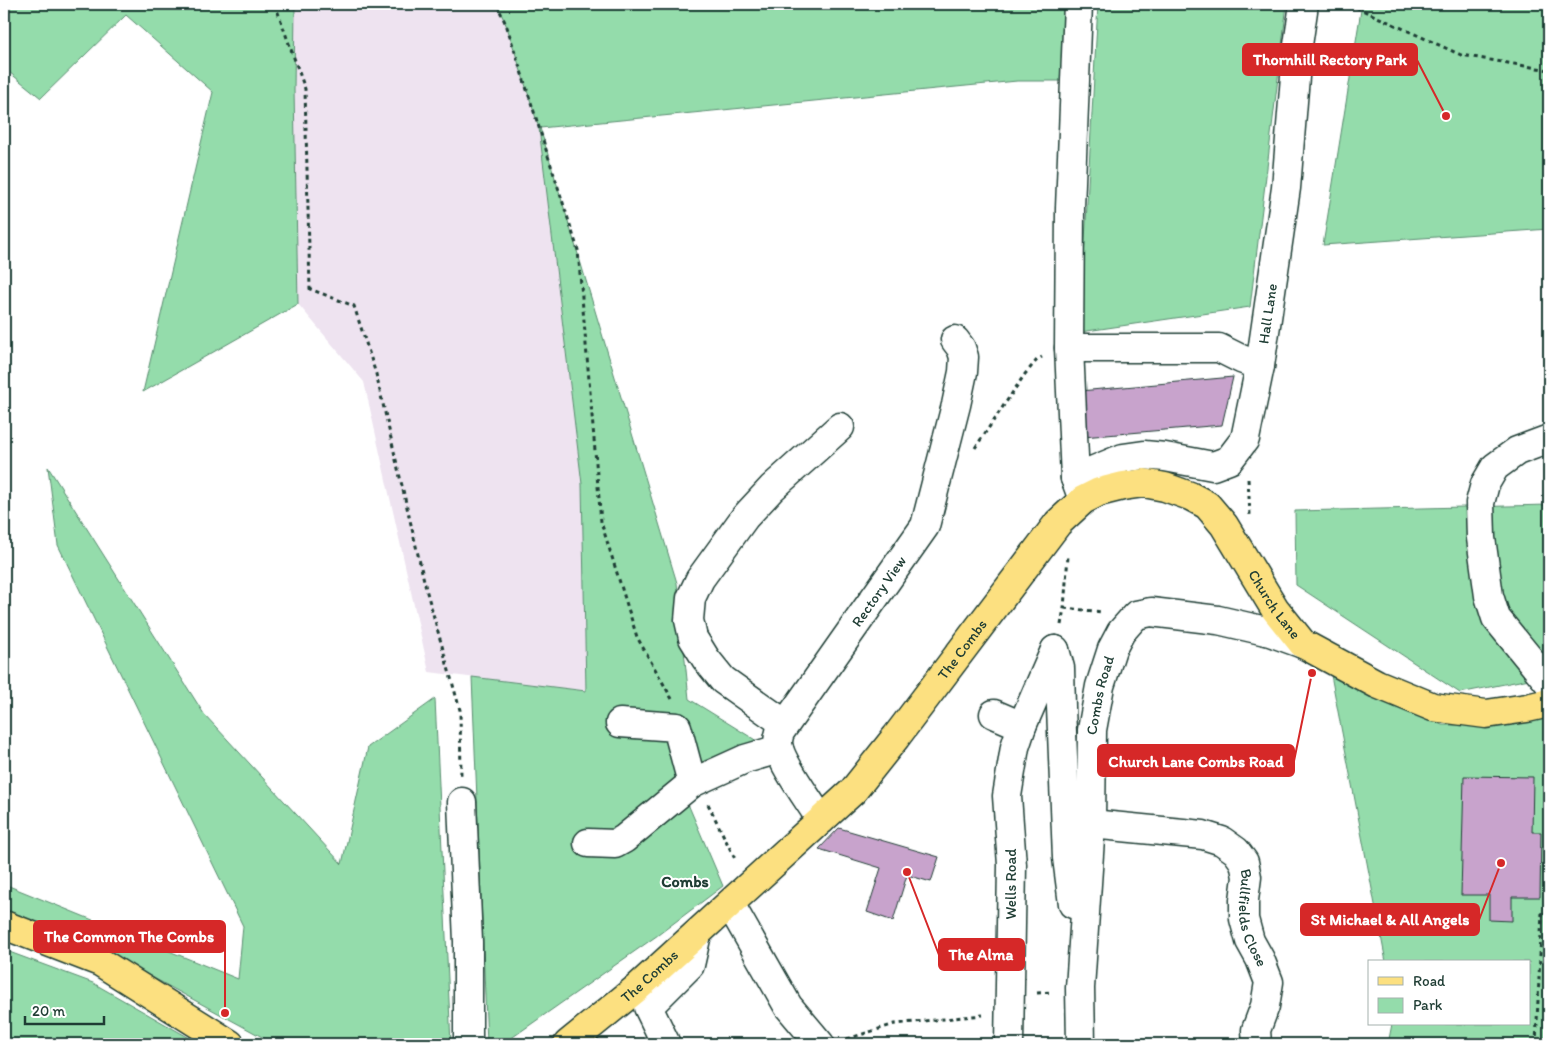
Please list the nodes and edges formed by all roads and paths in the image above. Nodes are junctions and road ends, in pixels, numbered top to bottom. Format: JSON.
{"nodes":[{"id":1,"x":275,"y":4,"type":"edge"},
{"id":2,"x":497,"y":4,"type":"edge"},
{"id":3,"x":1078,"y":4,"type":"edge"},
{"id":4,"x":1304,"y":4,"type":"edge"},
{"id":5,"x":1349,"y":4,"type":"edge"},
{"id":6,"x":1549,"y":70,"type":"edge"},
{"id":7,"x":955,"y":340,"type":"dead end"},
{"id":8,"x":1069,"y":348,"type":"junction"},
{"id":9,"x":1260,"y":366,"type":"junction"},
{"id":10,"x":840,"y":427,"type":"dead end"},
{"id":11,"x":1245,"y":439,"type":"junction"},
{"id":12,"x":1549,"y":439,"type":"edge"},
{"id":13,"x":973,"y":450,"type":"dead end"},
{"id":14,"x":1079,"y":489,"type":"junction"},
{"id":15,"x":1251,"y":518,"type":"dead end"},
{"id":16,"x":1068,"y":554,"type":"dead end"},
{"id":17,"x":1303,"y":644,"type":"junction"},
{"id":18,"x":1055,"y":650,"type":"junction"},
{"id":19,"x":1549,"y":684,"type":"edge"},
{"id":20,"x":1549,"y":703,"type":"edge"},
{"id":21,"x":676,"y":706,"type":"dead end"},
{"id":22,"x":994,"y":714,"type":"dead end"},
{"id":23,"x":620,"y":724,"type":"dead end"},
{"id":24,"x":1022,"y":726,"type":"junction"},
{"id":25,"x":782,"y":736,"type":"junction"},
{"id":26,"x":703,"y":779,"type":"junction"},
{"id":27,"x":462,"y":802,"type":"joint"},
{"id":28,"x":821,"y":820,"type":"junction"},
{"id":29,"x":1091,"y":824,"type":"junction"},
{"id":30,"x":588,"y":843,"type":"dead end"},
{"id":31,"x":739,"y":895,"type":"junction"},
{"id":32,"x":1549,"y":905,"type":"edge"},
{"id":33,"x":1086,"y":910,"type":"junction"},
{"id":34,"x":4,"y":925,"type":"edge"},
{"id":35,"x":697,"y":934,"type":"junction"},
{"id":36,"x":1081,"y":992,"type":"junction"},
{"id":37,"x":1010,"y":1012,"type":"junction"},
{"id":38,"x":829,"y":1043,"type":"edge"},
{"id":39,"x":230,"y":1044,"type":"edge"},
{"id":40,"x":468,"y":1044,"type":"edge"},
{"id":41,"x":568,"y":1044,"type":"edge"},
{"id":42,"x":666,"y":1044,"type":"edge"},
{"id":43,"x":1009,"y":1044,"type":"edge"},
{"id":44,"x":1081,"y":1044,"type":"edge"},
{"id":45,"x":1257,"y":1044,"type":"edge"},
{"id":46,"x":1536,"y":1044,"type":"edge"}],
"edges":[{"from":1,"to":27,"type":"path"},
{"from":2,"to":21,"type":"path"},
{"from":3,"to":8,"type":"street"},
{"from":4,"to":9,"type":"street","name":"Hall Lane"},
{"from":5,"to":6,"type":"path"},
{"from":7,"to":25,"type":"street","name":"Rectory View"},
{"from":8,"to":9,"type":"street"},
{"from":8,"to":13,"type":"path"},
{"from":8,"to":14,"type":"street"},
{"from":9,"to":11,"type":"street","name":"Hall Lane"},
{"from":10,"to":25,"type":"street"},
{"from":11,"to":14,"type":"street","name":"Hall Lane"},
{"from":11,"to":15,"type":"path"},
{"from":12,"to":19,"type":"street"},
{"from":14,"to":17,"type":"main road","name":"Church Lane"},
{"from":14,"to":28,"type":"main road","name":"The Combs"},
{"from":16,"to":18,"type":"path"},
{"from":17,"to":20,"type":"main road","name":"Church Lane"},
{"from":17,"to":29,"type":"street","name":"Combs Road"},
{"from":18,"to":24,"type":"street","name":"Wells Road"},
{"from":18,"to":33,"type":"street"},
{"from":22,"to":24,"type":"street"},
{"from":23,"to":26,"type":"street"},
{"from":24,"to":37,"type":"street","name":"Wells Road"},
{"from":25,"to":26,"type":"street"},
{"from":25,"to":28,"type":"street"},
{"from":26,"to":30,"type":"street"},
{"from":26,"to":31,"type":"path"},
{"from":27,"to":40,"type":"street"},
{"from":28,"to":31,"type":"main road","name":"The Combs"},
{"from":29,"to":33,"type":"street","name":"Combs Road"},
{"from":29,"to":45,"type":"street","name":"Bullfields Close"},
{"from":31,"to":35,"type":"main road","name":"The Combs"},
{"from":31,"to":38,"type":"street"},
{"from":32,"to":46,"type":"path"},
{"from":33,"to":36,"type":"street","name":"Combs Road"},
{"from":34,"to":39,"type":"main road"},
{"from":35,"to":41,"type":"main road","name":"The Combs"},
{"from":35,"to":42,"type":"street"},
{"from":36,"to":37,"type":"path"},
{"from":36,"to":44,"type":"street","name":"Combs Road"},
{"from":37,"to":38,"type":"path"},
{"from":37,"to":43,"type":"street","name":"Wells Road"}]}
